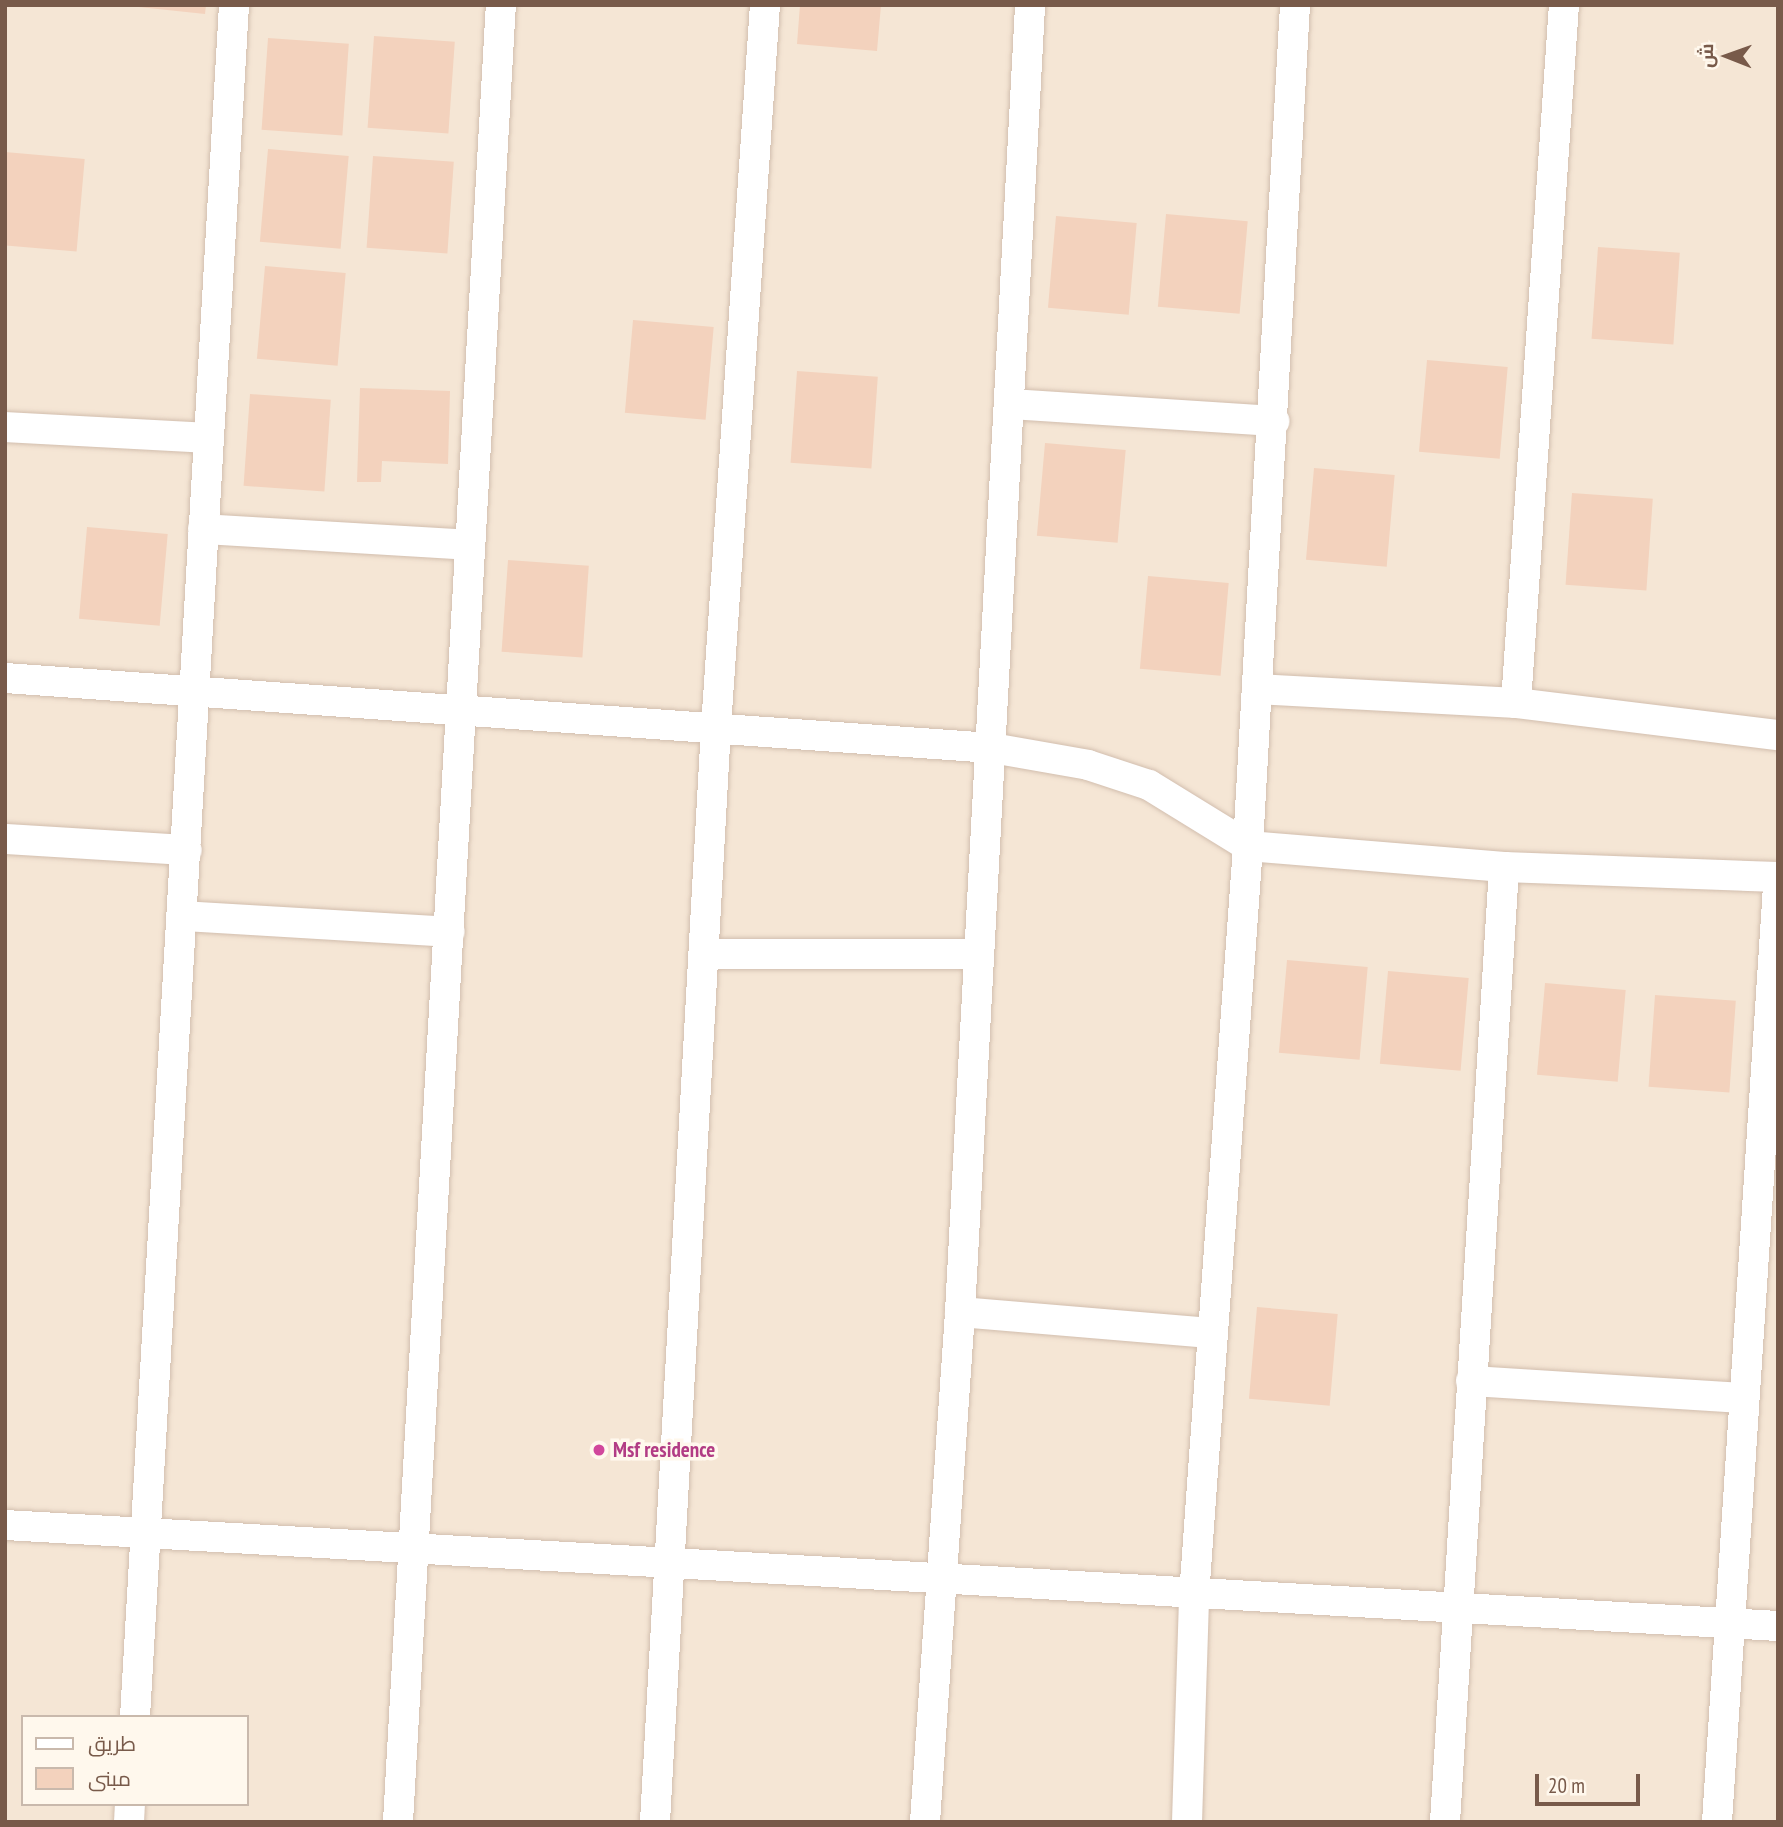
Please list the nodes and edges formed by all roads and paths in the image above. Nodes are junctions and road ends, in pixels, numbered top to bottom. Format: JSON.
{"nodes":[{"id":1,"x":234,"y":5,"type":"edge"},
{"id":2,"x":501,"y":5,"type":"edge"},
{"id":3,"x":765,"y":5,"type":"edge"},
{"id":4,"x":1030,"y":5,"type":"edge"},
{"id":5,"x":1295,"y":5,"type":"edge"},
{"id":6,"x":1564,"y":5,"type":"edge"},
{"id":7,"x":1010,"y":404,"type":"junction"},
{"id":8,"x":1274,"y":421,"type":"junction"},
{"id":9,"x":5,"y":427,"type":"edge"},
{"id":10,"x":209,"y":438,"type":"junction"},
{"id":11,"x":204,"y":529,"type":"junction"},
{"id":12,"x":470,"y":545,"type":"junction"},
{"id":13,"x":5,"y":678,"type":"edge"},
{"id":14,"x":1257,"y":689,"type":"junction"},
{"id":15,"x":197,"y":691,"type":"junction"},
{"id":16,"x":1516,"y":703,"type":"junction"},
{"id":17,"x":462,"y":710,"type":"junction"},
{"id":18,"x":716,"y":727,"type":"junction"},
{"id":19,"x":1778,"y":735,"type":"edge"},
{"id":20,"x":992,"y":748,"type":"junction"},
{"id":21,"x":5,"y":839,"type":"edge"},
{"id":22,"x":1248,"y":846,"type":"junction"},
{"id":23,"x":187,"y":850,"type":"junction"},
{"id":24,"x":1504,"y":867,"type":"junction"},
{"id":25,"x":1778,"y":877,"type":"edge"},
{"id":26,"x":1778,"y":887,"type":"edge"},
{"id":27,"x":183,"y":916,"type":"junction"},
{"id":28,"x":450,"y":932,"type":"junction"},
{"id":29,"x":705,"y":954,"type":"junction"},
{"id":30,"x":975,"y":954,"type":"junction"},
{"id":31,"x":960,"y":1312,"type":"junction"},
{"id":32,"x":1210,"y":1334,"type":"junction"},
{"id":33,"x":1471,"y":1381,"type":"junction"},
{"id":34,"x":1743,"y":1398,"type":"junction"},
{"id":35,"x":5,"y":1525,"type":"edge"},
{"id":36,"x":144,"y":1534,"type":"junction"},
{"id":37,"x":414,"y":1547,"type":"junction"},
{"id":38,"x":670,"y":1560,"type":"junction"},
{"id":39,"x":939,"y":1577,"type":"junction"},
{"id":40,"x":1194,"y":1597,"type":"junction"},
{"id":41,"x":1456,"y":1606,"type":"junction"},
{"id":42,"x":1727,"y":1623,"type":"junction"},
{"id":43,"x":1778,"y":1626,"type":"edge"},
{"id":44,"x":135,"y":1715,"type":"edge"},
{"id":45,"x":398,"y":1822,"type":"edge"},
{"id":46,"x":655,"y":1822,"type":"edge"},
{"id":47,"x":925,"y":1822,"type":"edge"},
{"id":48,"x":1187,"y":1822,"type":"edge"},
{"id":49,"x":1445,"y":1822,"type":"edge"},
{"id":50,"x":1717,"y":1822,"type":"edge"}],
"edges":[{"from":1,"to":10,"type":"street"},
{"from":2,"to":12,"type":"street"},
{"from":3,"to":18,"type":"street"},
{"from":4,"to":7,"type":"street"},
{"from":5,"to":8,"type":"street"},
{"from":6,"to":16,"type":"street"},
{"from":7,"to":8,"type":"street"},
{"from":7,"to":20,"type":"street"},
{"from":8,"to":14,"type":"street"},
{"from":9,"to":10,"type":"street"},
{"from":10,"to":11,"type":"street"},
{"from":11,"to":12,"type":"street"},
{"from":11,"to":15,"type":"street"},
{"from":12,"to":17,"type":"street"},
{"from":13,"to":15,"type":"street"},
{"from":14,"to":16,"type":"street"},
{"from":14,"to":22,"type":"street"},
{"from":15,"to":17,"type":"street"},
{"from":15,"to":23,"type":"street"},
{"from":16,"to":19,"type":"street"},
{"from":17,"to":18,"type":"street"},
{"from":17,"to":28,"type":"street"},
{"from":18,"to":20,"type":"street"},
{"from":18,"to":29,"type":"street"},
{"from":20,"to":22,"type":"street"},
{"from":20,"to":30,"type":"street"},
{"from":21,"to":23,"type":"street"},
{"from":22,"to":24,"type":"street"},
{"from":22,"to":32,"type":"street"},
{"from":23,"to":27,"type":"street"},
{"from":24,"to":25,"type":"street"},
{"from":24,"to":33,"type":"street"},
{"from":26,"to":34,"type":"street"},
{"from":27,"to":28,"type":"street"},
{"from":27,"to":36,"type":"street"},
{"from":28,"to":37,"type":"street"},
{"from":29,"to":30,"type":"street"},
{"from":29,"to":38,"type":"street"},
{"from":30,"to":31,"type":"street"},
{"from":31,"to":32,"type":"street"},
{"from":31,"to":39,"type":"street"},
{"from":32,"to":40,"type":"street"},
{"from":33,"to":34,"type":"street"},
{"from":33,"to":41,"type":"street"},
{"from":34,"to":42,"type":"street"},
{"from":35,"to":36,"type":"street"},
{"from":36,"to":37,"type":"street"},
{"from":36,"to":44,"type":"street"},
{"from":37,"to":38,"type":"street"},
{"from":37,"to":45,"type":"street"},
{"from":38,"to":39,"type":"street"},
{"from":38,"to":46,"type":"street"},
{"from":39,"to":40,"type":"street"},
{"from":39,"to":47,"type":"street"},
{"from":40,"to":41,"type":"street"},
{"from":40,"to":48,"type":"street"},
{"from":41,"to":42,"type":"street"},
{"from":41,"to":49,"type":"street"},
{"from":42,"to":43,"type":"street"},
{"from":42,"to":50,"type":"street"}]}
